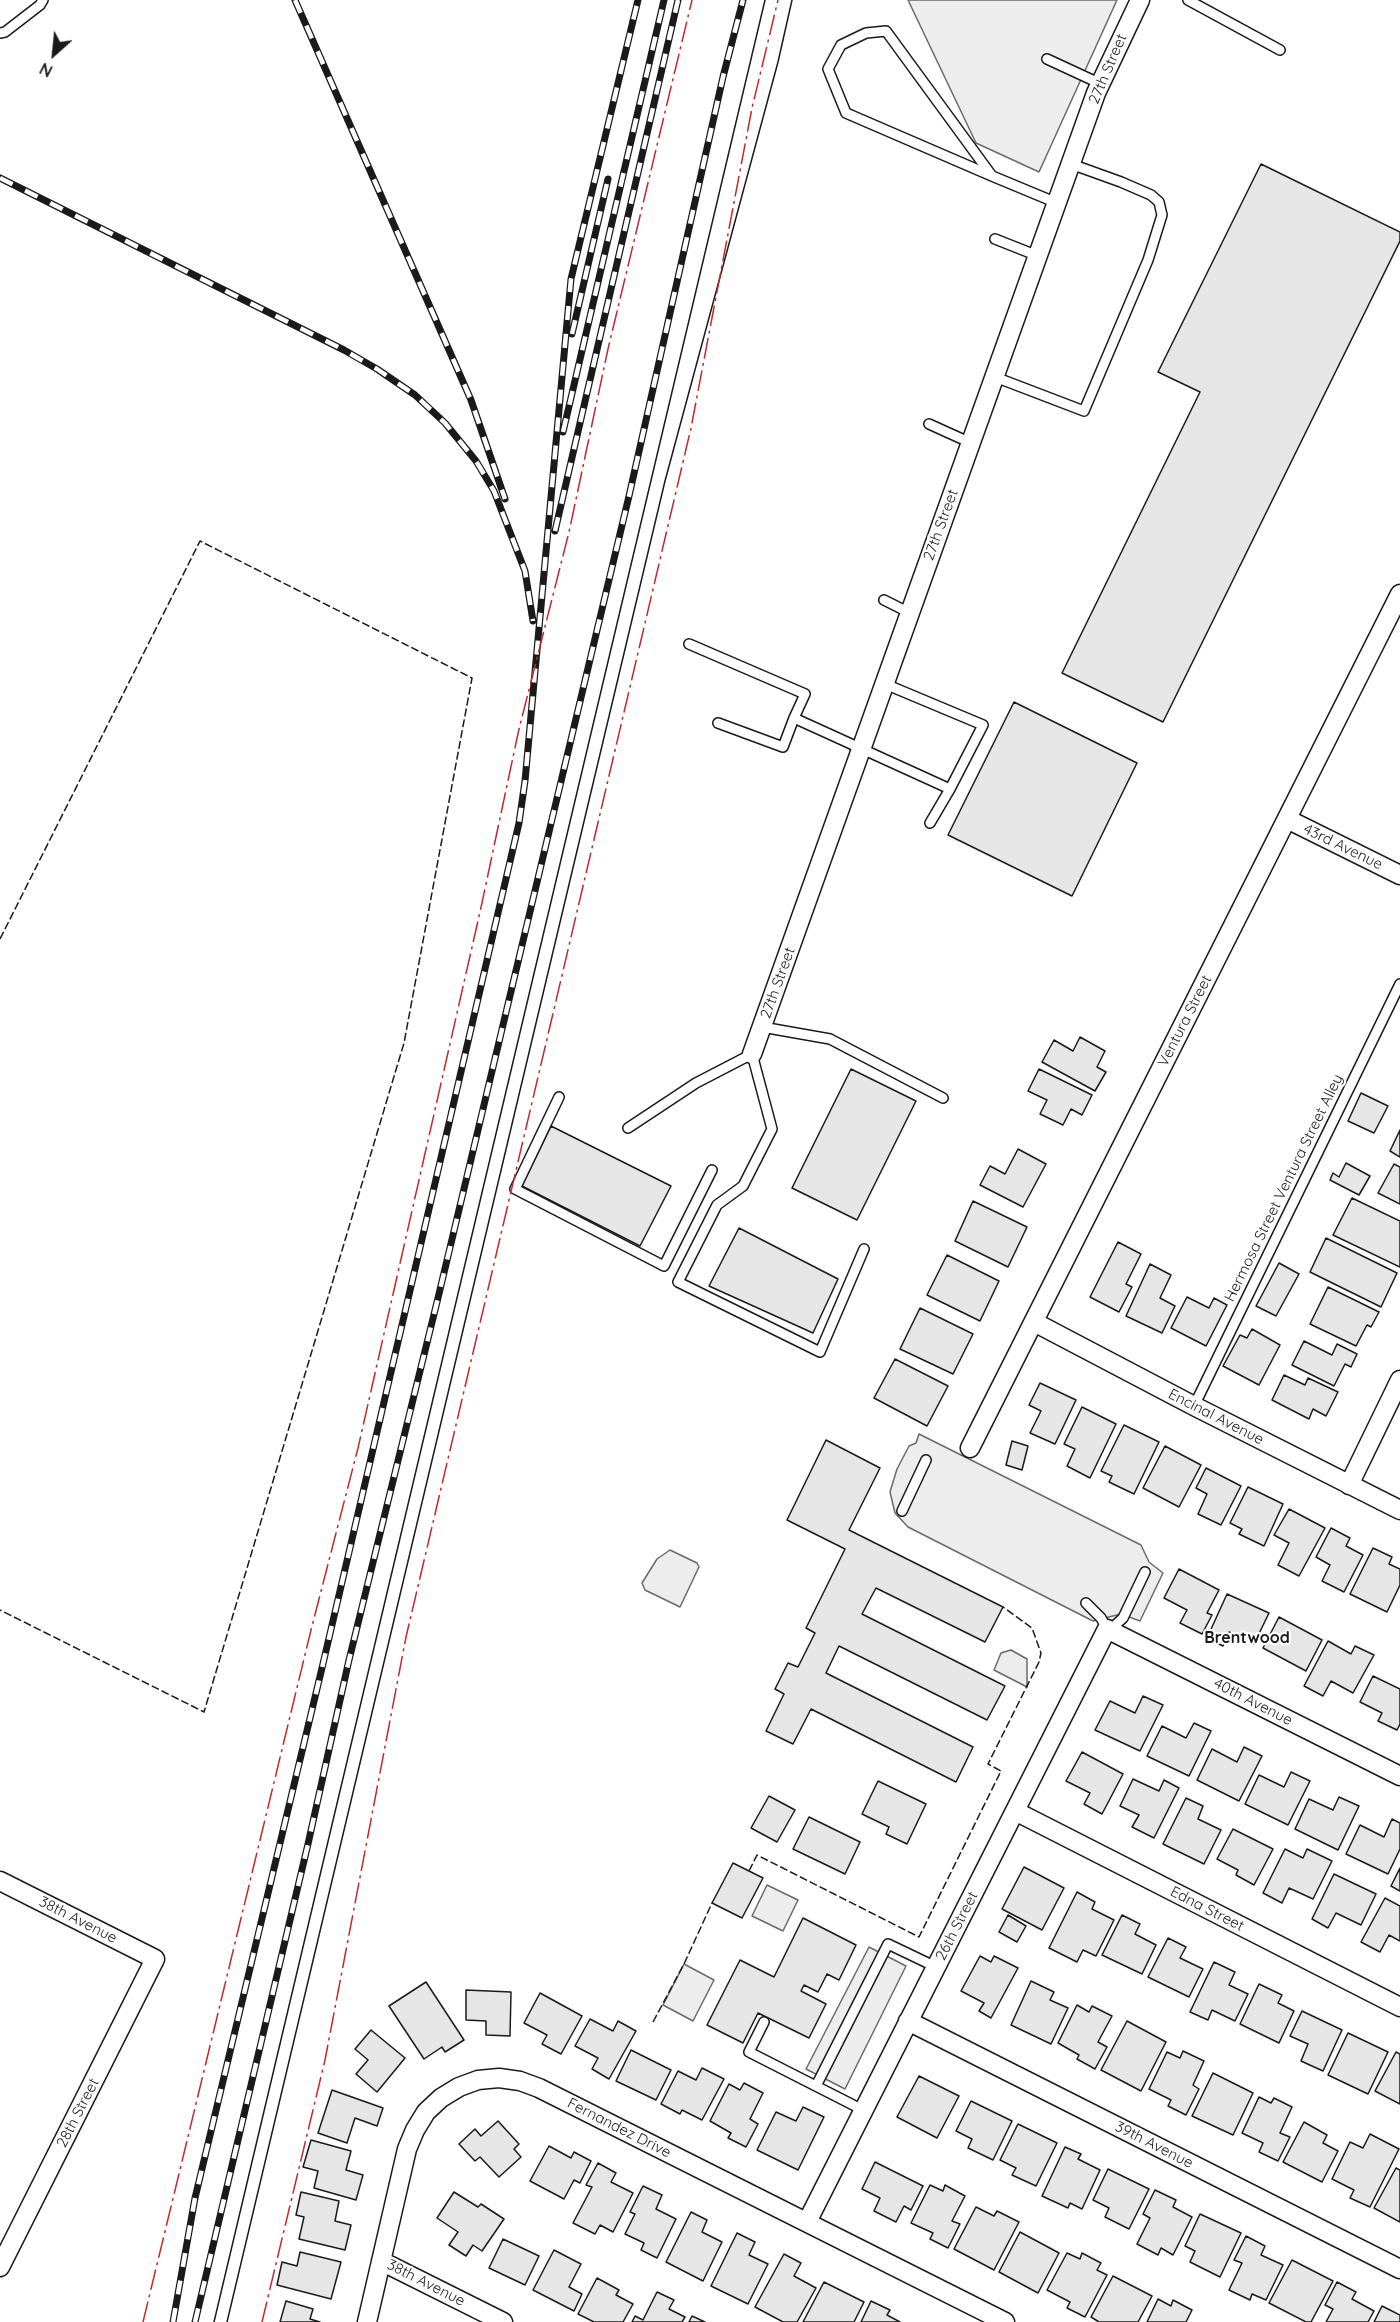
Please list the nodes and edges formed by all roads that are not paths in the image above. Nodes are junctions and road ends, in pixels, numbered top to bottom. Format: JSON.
{"nodes":[{"id":1,"x":43,"y":0,"type":"edge"},
{"id":2,"x":1140,"y":0,"type":"edge"},
{"id":3,"x":1188,"y":0,"type":"edge"},
{"id":4,"x":1202,"y":3,"type":"edge"},
{"id":5,"x":0,"y":33,"type":"edge"},
{"id":6,"x":1280,"y":50,"type":"dead end"},
{"id":7,"x":1047,"y":59,"type":"dead end"},
{"id":8,"x":1101,"y":84,"type":"junction"},
{"id":9,"x":1071,"y":164,"type":"junction"},
{"id":10,"x":992,"y":176,"type":"junction"},
{"id":11,"x":1057,"y":203,"type":"junction"},
{"id":12,"x":995,"y":239,"type":"dead end"},
{"id":13,"x":1038,"y":256,"type":"junction"},
{"id":14,"x":995,"y":377,"type":"junction"},
{"id":15,"x":929,"y":424,"type":"dead end"},
{"id":16,"x":971,"y":444,"type":"junction"},
{"id":17,"x":1400,"y":594,"type":"edge"},
{"id":18,"x":884,"y":600,"type":"dead end"},
{"id":19,"x":910,"y":613,"type":"junction"},
{"id":20,"x":689,"y":644,"type":"dead end"},
{"id":21,"x":885,"y":684,"type":"junction"},
{"id":22,"x":794,"y":718,"type":"junction"},
{"id":23,"x":718,"y":723,"type":"dead end"},
{"id":24,"x":862,"y":747,"type":"junction"},
{"id":25,"x":950,"y":789,"type":"junction"},
{"id":26,"x":1287,"y":819,"type":"junction"},
{"id":27,"x":930,"y":823,"type":"dead end"},
{"id":28,"x":1400,"y":874,"type":"edge"},
{"id":29,"x":1400,"y":984,"type":"edge"},
{"id":30,"x":762,"y":1027,"type":"junction"},
{"id":31,"x":752,"y":1054,"type":"junction"},
{"id":32,"x":559,"y":1097,"type":"dead end"},
{"id":33,"x":943,"y":1098,"type":"dead end"},
{"id":34,"x":628,"y":1128,"type":"dead end"},
{"id":35,"x":712,"y":1170,"type":"dead end"},
{"id":36,"x":864,"y":1249,"type":"dead end"},
{"id":37,"x":1034,"y":1322,"type":"junction"},
{"id":38,"x":1400,"y":1380,"type":"edge"},
{"id":39,"x":1194,"y":1406,"type":"junction"},
{"id":40,"x":970,"y":1448,"type":"dead end"},
{"id":41,"x":926,"y":1460,"type":"dead end"},
{"id":42,"x":1349,"y":1485,"type":"junction"},
{"id":43,"x":1400,"y":1510,"type":"edge"},
{"id":44,"x":902,"y":1511,"type":"dead end"},
{"id":45,"x":1144,"y":1572,"type":"dead end"},
{"id":46,"x":1086,"y":1603,"type":"dead end"},
{"id":47,"x":1108,"y":1630,"type":"junction"},
{"id":48,"x":1400,"y":1776,"type":"edge"},
{"id":49,"x":1015,"y":1811,"type":"junction"},
{"id":50,"x":0,"y":1881,"type":"edge"},
{"id":51,"x":155,"y":1959,"type":"joint"},
{"id":52,"x":936,"y":1967,"type":"junction"},
{"id":53,"x":1400,"y":2007,"type":"edge"},
{"id":54,"x":908,"y":2021,"type":"junction"},
{"id":55,"x":764,"y":2022,"type":"dead end"},
{"id":56,"x":816,"y":2086,"type":"junction"},
{"id":57,"x":863,"y":2110,"type":"junction"},
{"id":58,"x":807,"y":2222,"type":"junction"},
{"id":59,"x":381,"y":2260,"type":"junction"},
{"id":60,"x":0,"y":2267,"type":"edge"},
{"id":61,"x":1400,"y":2269,"type":"edge"},
{"id":62,"x":367,"y":2322,"type":"edge"},
{"id":63,"x":503,"y":2322,"type":"edge"},
{"id":64,"x":1005,"y":2322,"type":"edge"}],
"edges":[{"from":1,"to":5,"type":"lane"},
{"from":2,"to":8,"type":"street","name":"27th Street"},
{"from":3,"to":4,"type":"lane"},
{"from":4,"to":6,"type":"lane"},
{"from":7,"to":8,"type":"lane"},
{"from":8,"to":9,"type":"street","name":"27th Street"},
{"from":9,"to":11,"type":"street","name":"27th Street"},
{"from":9,"to":14,"type":"lane"},
{"from":10,"to":10,"type":"lane"},
{"from":10,"to":11,"type":"lane"},
{"from":11,"to":13,"type":"street","name":"27th Street"},
{"from":12,"to":13,"type":"lane"},
{"from":13,"to":14,"type":"street","name":"27th Street"},
{"from":14,"to":16,"type":"street","name":"27th Street"},
{"from":15,"to":16,"type":"lane"},
{"from":16,"to":19,"type":"street","name":"27th Street"},
{"from":17,"to":26,"type":"street","name":"Ventura Street"},
{"from":18,"to":19,"type":"lane"},
{"from":19,"to":21,"type":"street","name":"27th Street"},
{"from":20,"to":22,"type":"lane"},
{"from":21,"to":24,"type":"street","name":"27th Street"},
{"from":21,"to":25,"type":"lane"},
{"from":22,"to":23,"type":"lane"},
{"from":22,"to":24,"type":"lane"},
{"from":24,"to":25,"type":"lane"},
{"from":24,"to":30,"type":"street","name":"27th Street"},
{"from":25,"to":27,"type":"lane"},
{"from":26,"to":28,"type":"street","name":"43rd Avenue"},
{"from":26,"to":37,"type":"street","name":"Ventura Street"},
{"from":29,"to":39,"type":"lane","name":"Hermosa Street Ventura Street Alley"},
{"from":30,"to":31,"type":"street","name":"27th Street"},
{"from":30,"to":33,"type":"lane"},
{"from":31,"to":34,"type":"lane"},
{"from":31,"to":36,"type":"lane"},
{"from":32,"to":35,"type":"lane"},
{"from":37,"to":39,"type":"street","name":"Encinal Avenue"},
{"from":37,"to":40,"type":"street","name":"Ventura Street"},
{"from":38,"to":42,"type":"street"},
{"from":39,"to":42,"type":"street","name":"Encinal Avenue"},
{"from":41,"to":44,"type":"lane"},
{"from":42,"to":43,"type":"street","name":"Encinal Avenue"},
{"from":45,"to":47,"type":"lane"},
{"from":46,"to":47,"type":"lane"},
{"from":47,"to":48,"type":"street","name":"40th Avenue"},
{"from":47,"to":49,"type":"street","name":"26th Street"},
{"from":49,"to":52,"type":"street","name":"26th Street"},
{"from":49,"to":53,"type":"street","name":"Edna Street"},
{"from":50,"to":51,"type":"street","name":"38th Avenue"},
{"from":51,"to":60,"type":"street","name":"28th Street"},
{"from":52,"to":54,"type":"street","name":"26th Street"},
{"from":52,"to":56,"type":"lane"},
{"from":54,"to":57,"type":"street","name":"26th Street"},
{"from":54,"to":61,"type":"street","name":"39th Avenue"},
{"from":55,"to":56,"type":"lane"},
{"from":56,"to":57,"type":"lane"},
{"from":57,"to":58,"type":"street","name":"26th Street"},
{"from":58,"to":59,"type":"street","name":"Fernandez Drive"},
{"from":58,"to":64,"type":"street","name":"Fernandez Drive"},
{"from":59,"to":62,"type":"street","name":"Fernandez Drive"},
{"from":59,"to":63,"type":"street","name":"38th Avenue"}]}
